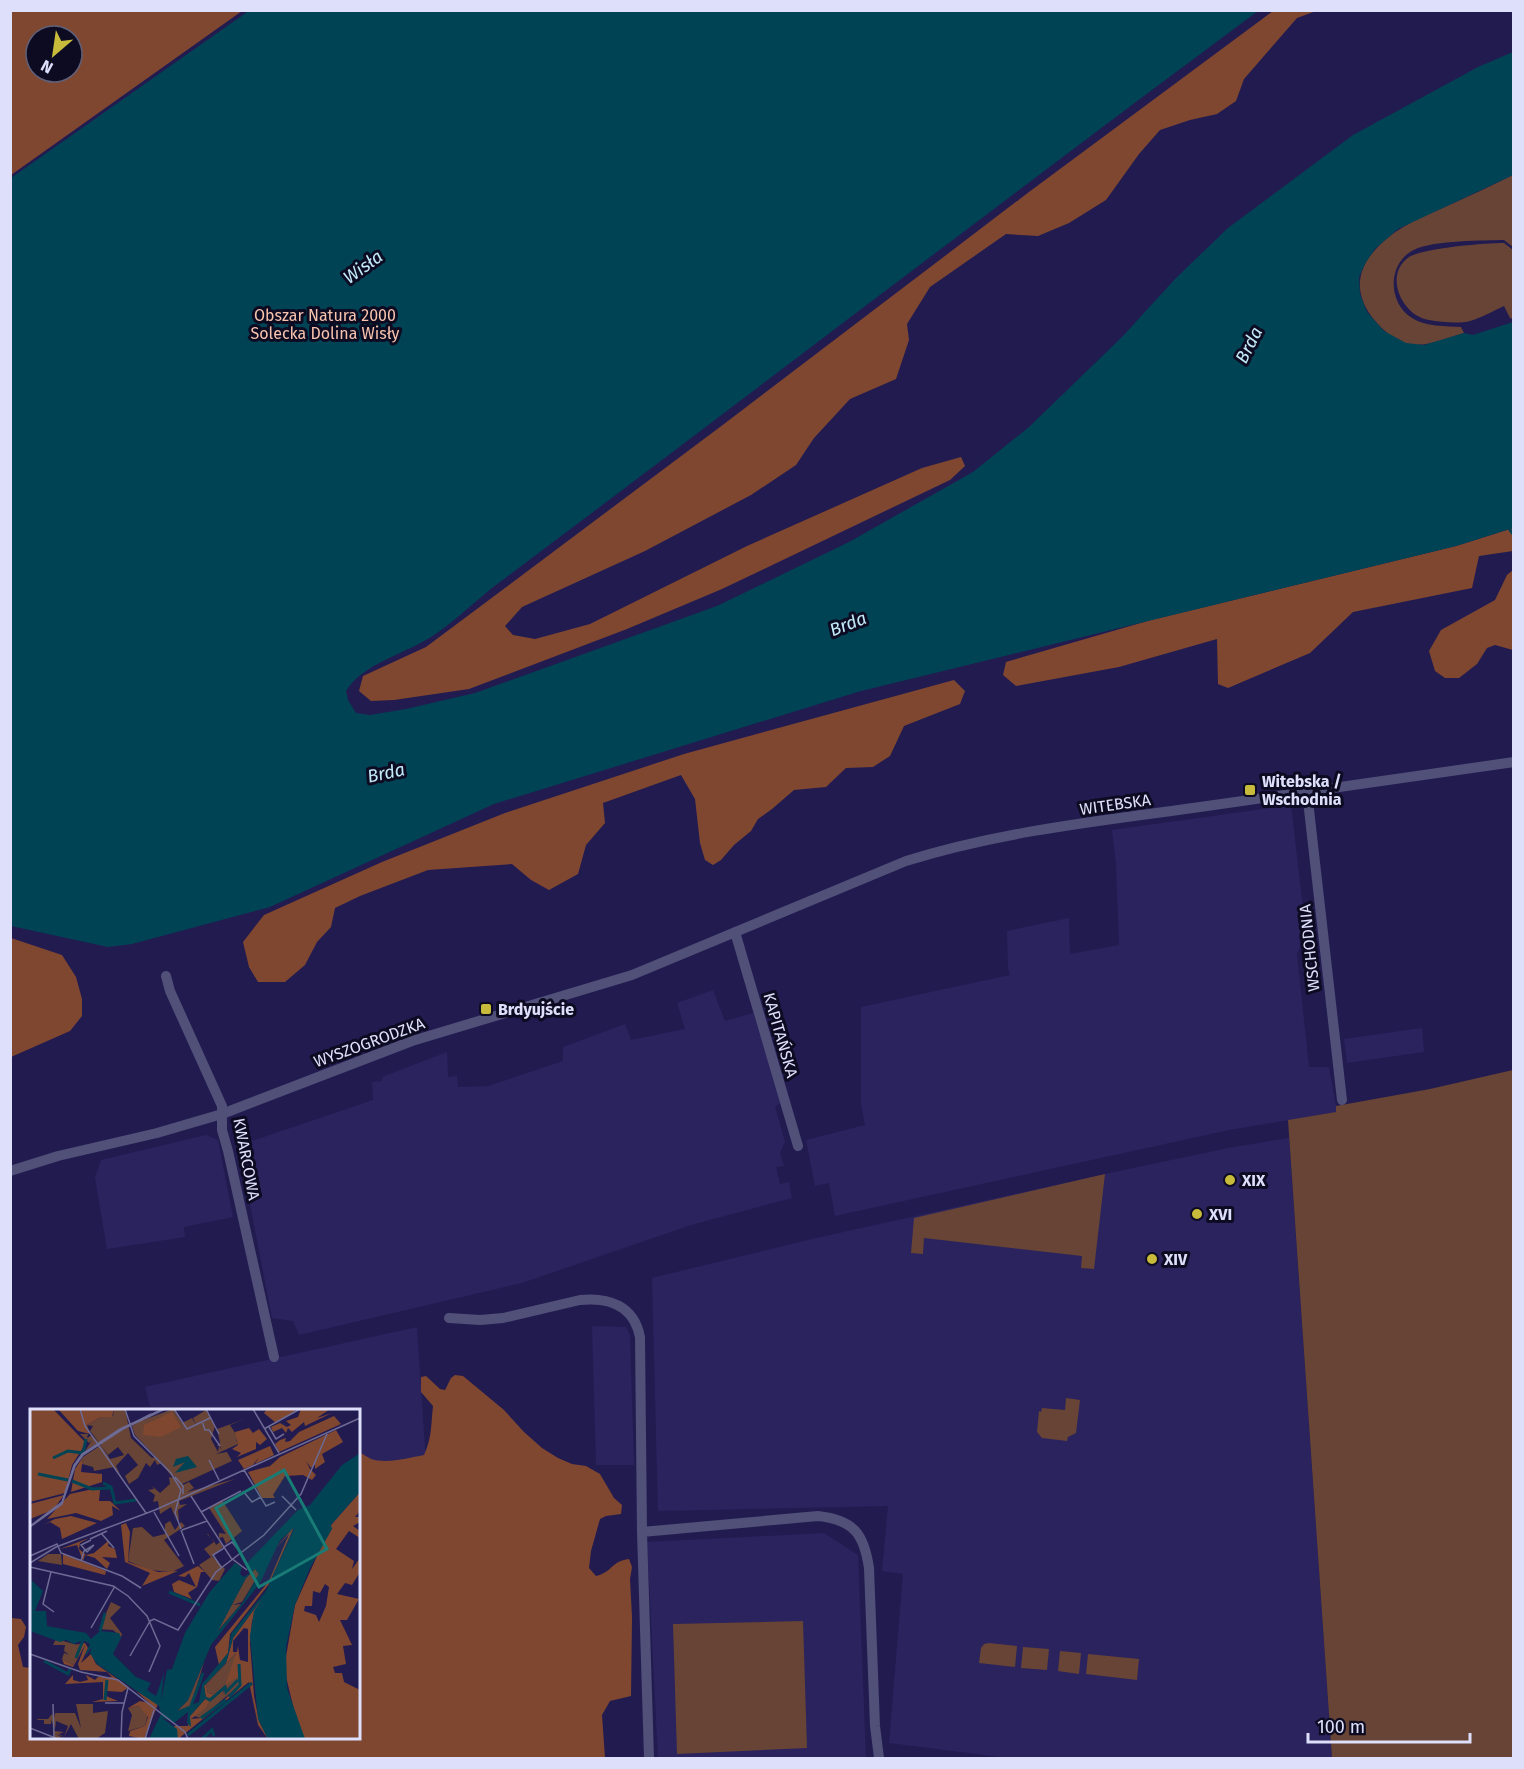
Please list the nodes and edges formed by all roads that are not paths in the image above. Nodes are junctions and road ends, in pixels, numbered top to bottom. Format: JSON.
{"nodes":[{"id":1,"x":1514,"y":762,"type":"edge"},
{"id":2,"x":1307,"y":792,"type":"junction"},
{"id":3,"x":735,"y":932,"type":"junction"},
{"id":4,"x":166,"y":976,"type":"dead end"},
{"id":5,"x":1342,"y":1100,"type":"dead end"},
{"id":6,"x":222,"y":1114,"type":"junction"},
{"id":7,"x":798,"y":1146,"type":"dead end"},
{"id":8,"x":10,"y":1171,"type":"edge"},
{"id":9,"x":449,"y":1318,"type":"dead end"},
{"id":10,"x":277,"y":1354,"type":"dead end"},
{"id":11,"x":642,"y":1532,"type":"junction"},
{"id":12,"x":876,"y":1745,"type":"junction"},
{"id":13,"x":649,"y":1758,"type":"edge"},
{"id":14,"x":879,"y":1758,"type":"edge"},
{"id":15,"x":884,"y":1758,"type":"edge"}],
"edges":[{"from":1,"to":2,"type":"street","name":"WITEBSKA"},
{"from":2,"to":3,"type":"street","name":"WITEBSKA"},
{"from":2,"to":5,"type":"street","name":"WSCHODNIA"},
{"from":3,"to":6,"type":"street","name":"WYSZOGRODZKA"},
{"from":3,"to":7,"type":"street","name":"KAPITAŃSKA"},
{"from":4,"to":6,"type":"street","name":"KWARCOWA"},
{"from":6,"to":8,"type":"street","name":"WYSZOGRODZKA"},
{"from":6,"to":10,"type":"street","name":"KWARCOWA"},
{"from":9,"to":11,"type":"street"},
{"from":11,"to":12,"type":"street"},
{"from":11,"to":13,"type":"street"},
{"from":12,"to":14,"type":"street"},
{"from":12,"to":15,"type":"street"}]}
